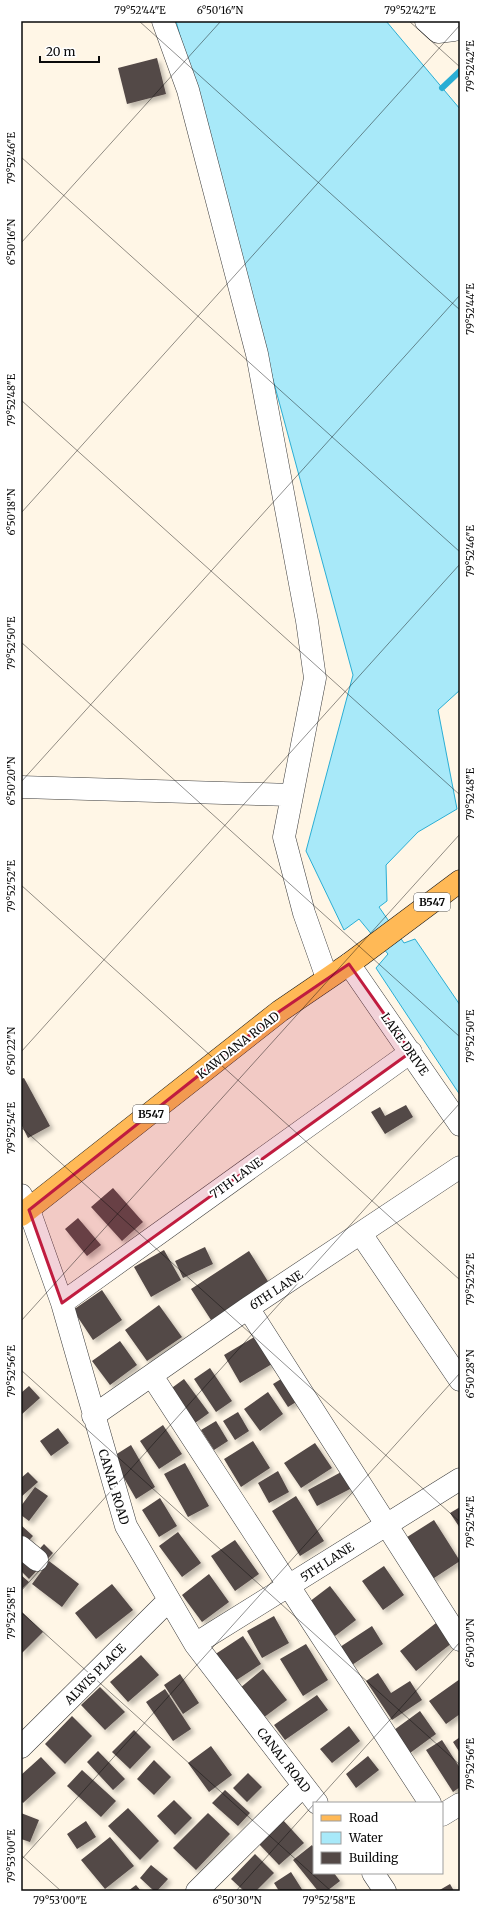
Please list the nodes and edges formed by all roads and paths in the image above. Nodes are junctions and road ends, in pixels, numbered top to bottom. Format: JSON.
{"nodes":[{"id":1,"x":163,"y":21,"type":"edge"},
{"id":2,"x":426,"y":21,"type":"edge"},
{"id":3,"x":460,"y":25,"type":"edge"},
{"id":4,"x":21,"y":787,"type":"edge"},
{"id":5,"x":292,"y":795,"type":"junction"},
{"id":6,"x":460,"y":881,"type":"edge"},
{"id":7,"x":349,"y":964,"type":"junction"},
{"id":8,"x":327,"y":978,"type":"junction"},
{"id":9,"x":411,"y":1052,"type":"junction"},
{"id":10,"x":460,"y":1125,"type":"edge"},
{"id":11,"x":460,"y":1167,"type":"edge"},
{"id":12,"x":24,"y":1207,"type":"edge"},
{"id":13,"x":361,"y":1234,"type":"junction"},
{"id":14,"x":62,"y":1303,"type":"junction"},
{"id":15,"x":248,"y":1308,"type":"junction"},
{"id":16,"x":152,"y":1376,"type":"junction"},
{"id":17,"x":460,"y":1380,"type":"edge"},
{"id":18,"x":93,"y":1416,"type":"junction"},
{"id":19,"x":460,"y":1479,"type":"edge"},
{"id":20,"x":385,"y":1524,"type":"junction"},
{"id":21,"x":289,"y":1586,"type":"junction"},
{"id":22,"x":168,"y":1601,"type":"junction"},
{"id":23,"x":460,"y":1640,"type":"edge"},
{"id":24,"x":195,"y":1644,"type":"junction"},
{"id":25,"x":21,"y":1746,"type":"edge"},
{"id":26,"x":303,"y":1786,"type":"junction"},
{"id":27,"x":316,"y":1802,"type":"edge"},
{"id":28,"x":429,"y":1802,"type":"edge"},
{"id":29,"x":460,"y":1804,"type":"edge"},
{"id":30,"x":443,"y":1814,"type":"edge"},
{"id":31,"x":374,"y":1874,"type":"edge"},
{"id":32,"x":196,"y":1891,"type":"edge"},
{"id":33,"x":385,"y":1891,"type":"edge"}],
"edges":[{"from":1,"to":5,"type":"street"},
{"from":2,"to":3,"type":"street"},
{"from":4,"to":5,"type":"street"},
{"from":5,"to":8,"type":"street"},
{"from":6,"to":7,"type":"main road","name":"KAWDANA ROAD","number":"B547"},
{"from":7,"to":8,"type":"main road","name":"KAWDANA ROAD","number":"B547"},
{"from":7,"to":9,"type":"street","name":"LAKE DRIVE"},
{"from":8,"to":12,"type":"main road","name":"KAWDANA ROAD","number":"B547"},
{"from":9,"to":10,"type":"street","name":"LAKE DRIVE"},
{"from":9,"to":14,"type":"street","name":"7TH LANE"},
{"from":11,"to":13,"type":"street","name":"6TH LANE"},
{"from":12,"to":14,"type":"street","name":"CANAL ROAD"},
{"from":13,"to":15,"type":"street","name":"6TH LANE"},
{"from":13,"to":17,"type":"street"},
{"from":14,"to":18,"type":"street","name":"CANAL ROAD"},
{"from":15,"to":16,"type":"street","name":"6TH LANE"},
{"from":15,"to":20,"type":"street"},
{"from":16,"to":18,"type":"street","name":"6TH LANE"},
{"from":16,"to":21,"type":"street"},
{"from":18,"to":22,"type":"street","name":"CANAL ROAD"},
{"from":19,"to":20,"type":"street","name":"5TH LANE"},
{"from":20,"to":21,"type":"street","name":"5TH LANE"},
{"from":20,"to":23,"type":"street"},
{"from":21,"to":24,"type":"street","name":"5TH LANE"},
{"from":21,"to":28,"type":"street"},
{"from":22,"to":24,"type":"street","name":"CANAL ROAD"},
{"from":22,"to":25,"type":"street","name":"ALWIS PLACE"},
{"from":24,"to":26,"type":"street","name":"CANAL ROAD"},
{"from":26,"to":27,"type":"street","name":"CANAL ROAD"},
{"from":26,"to":32,"type":"street"},
{"from":29,"to":30,"type":"street"},
{"from":31,"to":33,"type":"street"}]}
